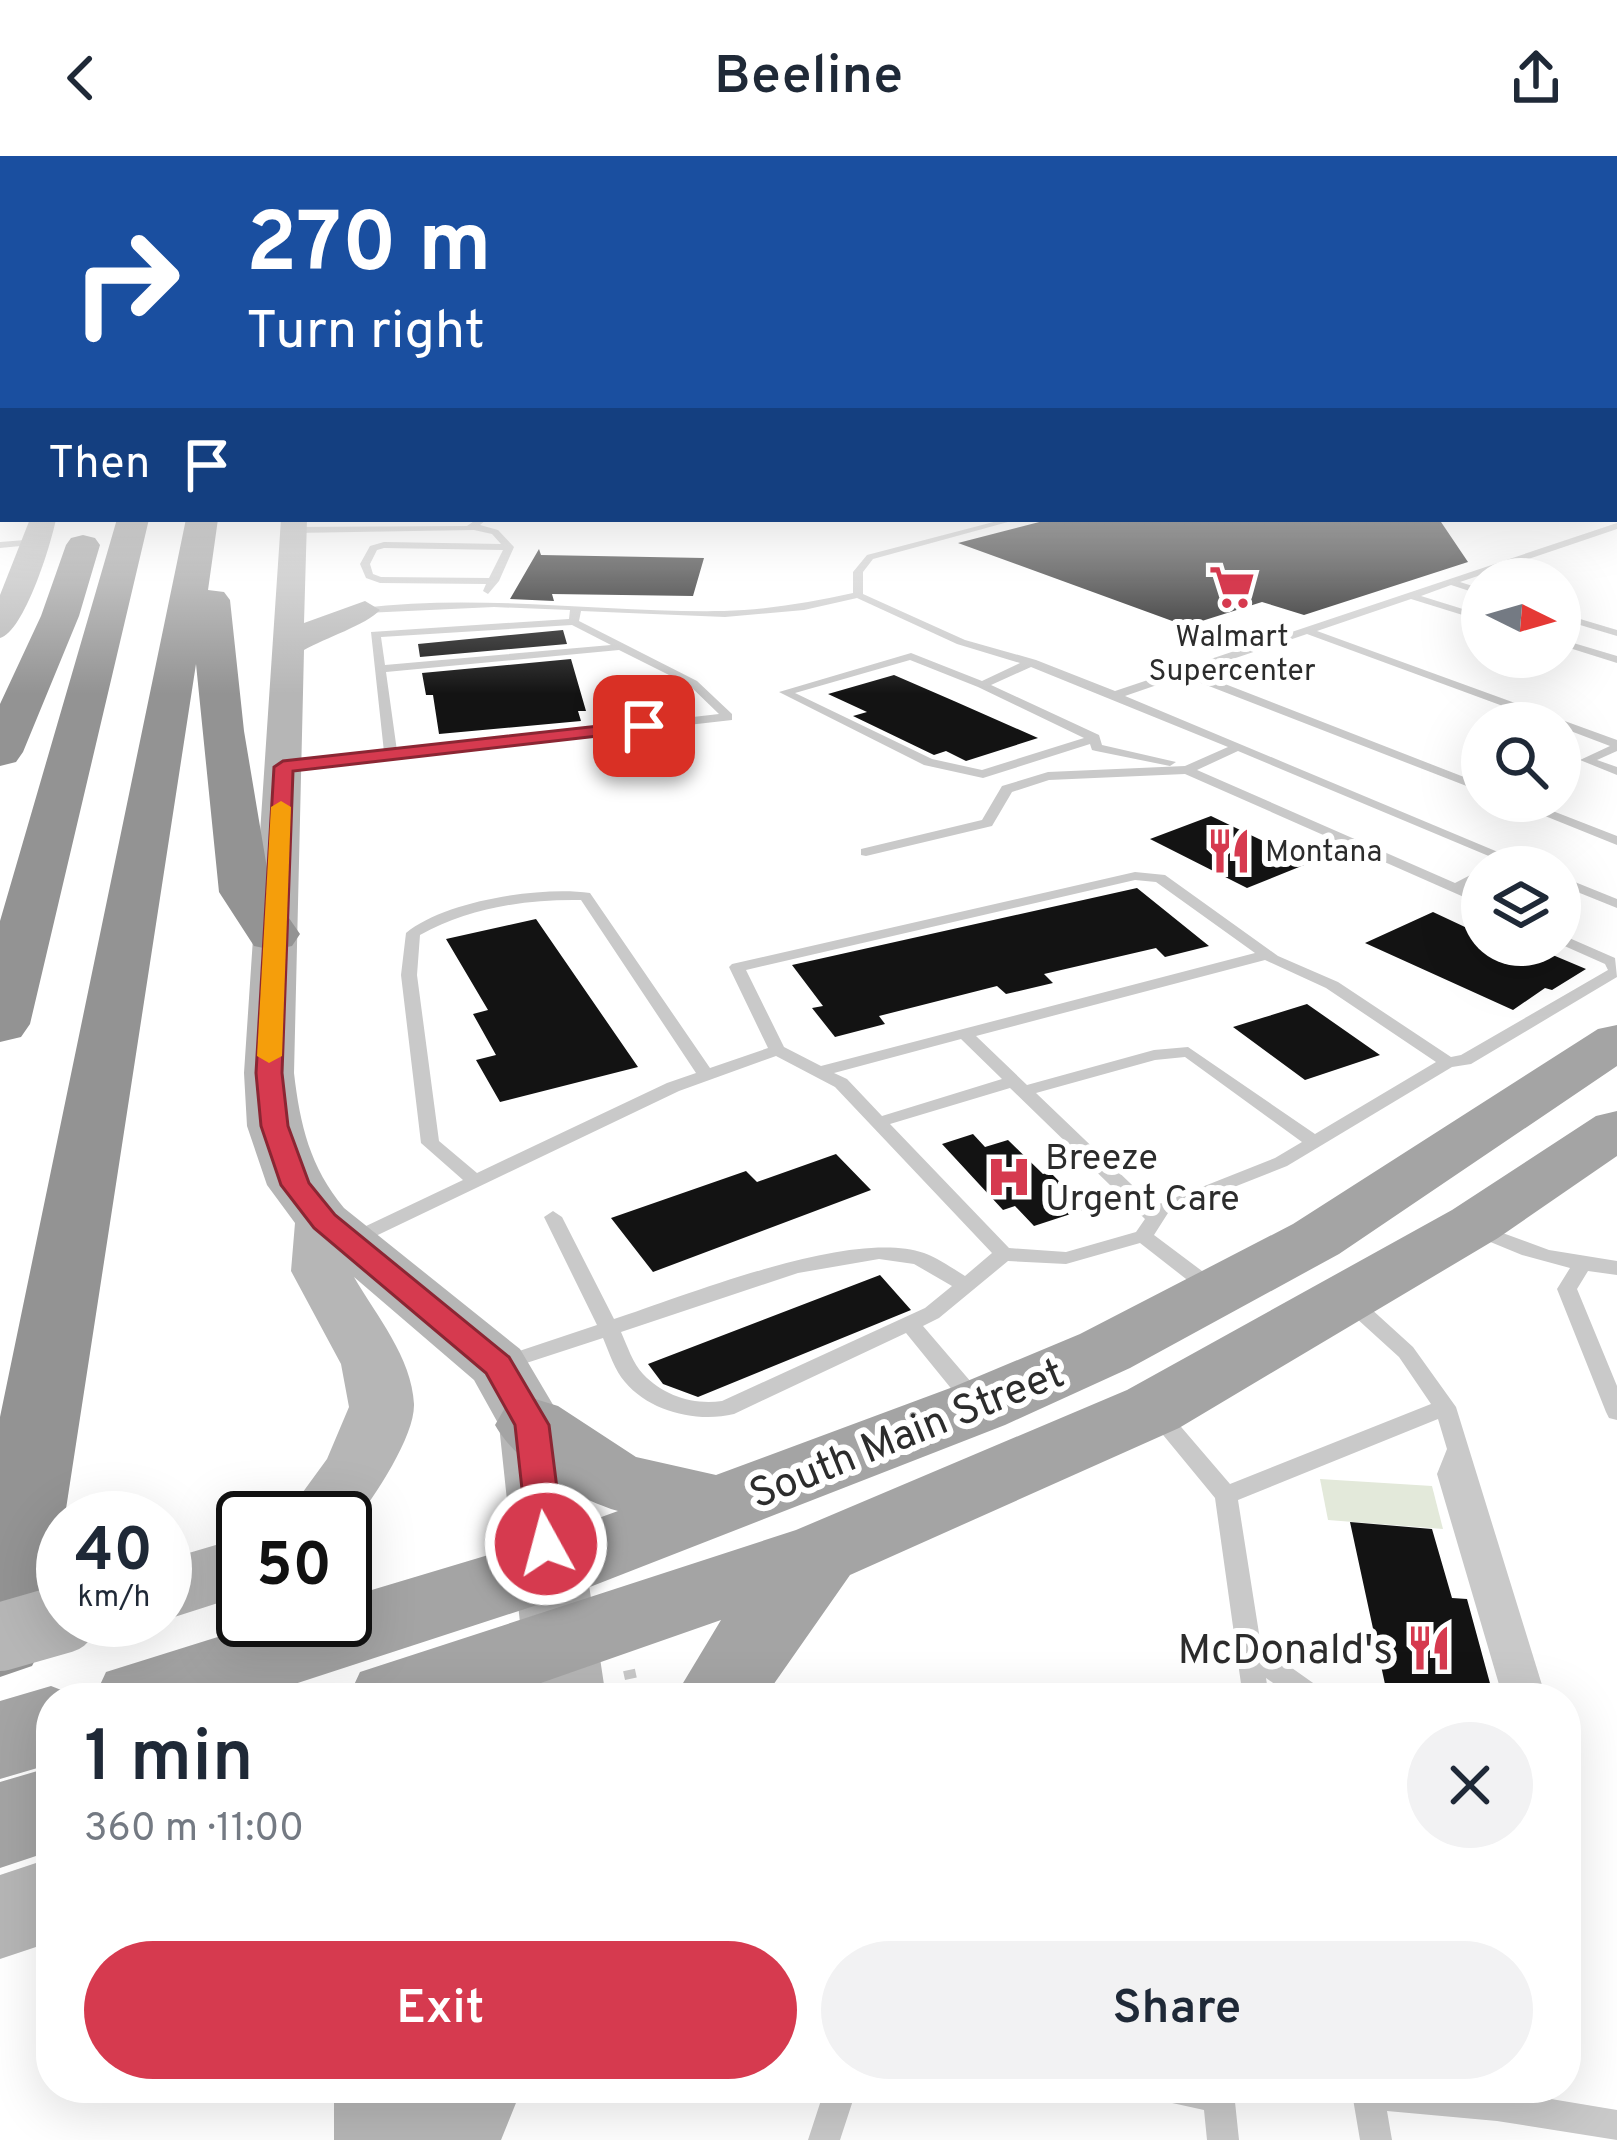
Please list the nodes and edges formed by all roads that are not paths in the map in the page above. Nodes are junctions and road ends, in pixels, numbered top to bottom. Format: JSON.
{"nodes":[{"id":1,"x":91,"y":522,"type":"edge"},
{"id":2,"x":132,"y":522,"type":"edge"},
{"id":3,"x":1005,"y":522,"type":"edge"},
{"id":4,"x":479,"y":523,"type":"edge"},
{"id":5,"x":294,"y":525,"type":"edge"},
{"id":6,"x":1617,"y":526,"type":"edge"},
{"id":7,"x":201,"y":530,"type":"edge"},
{"id":8,"x":40,"y":531,"type":"edge"},
{"id":9,"x":0,"y":544,"type":"edge"},
{"id":10,"x":509,"y":547,"type":"junction"},
{"id":11,"x":494,"y":581,"type":"junction"},
{"id":12,"x":1450,"y":582,"type":"junction"},
{"id":13,"x":1461,"y":585,"type":"edge"},
{"id":14,"x":290,"y":593,"type":"junction"},
{"id":15,"x":858,"y":595,"type":"junction"},
{"id":16,"x":1410,"y":595,"type":"junction"},
{"id":17,"x":481,"y":604,"type":"junction"},
{"id":18,"x":364,"y":610,"type":"junction"},
{"id":19,"x":1461,"y":611,"type":"edge"},
{"id":20,"x":575,"y":614,"type":"junction"},
{"id":21,"x":1581,"y":622,"type":"edge"},
{"id":22,"x":0,"y":629,"type":"edge"},
{"id":23,"x":1306,"y":630,"type":"junction"},
{"id":24,"x":1617,"y":633,"type":"edge"},
{"id":25,"x":289,"y":646,"type":"junction"},
{"id":26,"x":620,"y":648,"type":"junction"},
{"id":27,"x":1581,"y":649,"type":"edge"},
{"id":28,"x":1617,"y":660,"type":"edge"},
{"id":29,"x":1032,"y":662,"type":"junction"},
{"id":30,"x":380,"y":669,"type":"junction"},
{"id":31,"x":1183,"y":672,"type":"junction"},
{"id":32,"x":982,"y":685,"type":"junction"},
{"id":33,"x":1113,"y":695,"type":"junction"},
{"id":34,"x":1503,"y":702,"type":"edge"},
{"id":35,"x":1581,"y":731,"type":"edge"},
{"id":36,"x":1095,"y":738,"type":"junction"},
{"id":37,"x":1617,"y":745,"type":"edge"},
{"id":38,"x":1237,"y":747,"type":"junction"},
{"id":39,"x":0,"y":752,"type":"edge"},
{"id":40,"x":391,"y":755,"type":"junction"},
{"id":41,"x":283,"y":767,"type":"junction"},
{"id":42,"x":1191,"y":768,"type":"junction"},
{"id":43,"x":1617,"y":771,"type":"edge"},
{"id":44,"x":1461,"y":780,"type":"edge"},
{"id":45,"x":1568,"y":822,"type":"edge"},
{"id":46,"x":1617,"y":841,"type":"edge"},
{"id":47,"x":1461,"y":847,"type":"edge"},
{"id":48,"x":866,"y":852,"type":"dead end"},
{"id":49,"x":1461,"y":888,"type":"edge"},
{"id":50,"x":1581,"y":889,"type":"edge"},
{"id":51,"x":1458,"y":890,"type":"junction"},
{"id":52,"x":1461,"y":892,"type":"edge"},
{"id":53,"x":1617,"y":904,"type":"edge"},
{"id":54,"x":272,"y":934,"type":"junction"},
{"id":55,"x":1581,"y":948,"type":"edge"},
{"id":56,"x":1267,"y":955,"type":"junction"},
{"id":57,"x":1617,"y":971,"type":"edge"},
{"id":58,"x":0,"y":1024,"type":"edge"},
{"id":59,"x":965,"y":1034,"type":"junction"},
{"id":60,"x":1617,"y":1041,"type":"edge"},
{"id":61,"x":777,"y":1050,"type":"junction"},
{"id":62,"x":1448,"y":1062,"type":"junction"},
{"id":63,"x":821,"y":1071,"type":"junction"},
{"id":64,"x":706,"y":1075,"type":"junction"},
{"id":65,"x":1019,"y":1086,"type":"junction"},
{"id":66,"x":879,"y":1122,"type":"junction"},
{"id":67,"x":1617,"y":1129,"type":"edge"},
{"id":68,"x":1314,"y":1142,"type":"junction"},
{"id":69,"x":475,"y":1181,"type":"junction"},
{"id":70,"x":553,"y":1217,"type":"dead end"},
{"id":71,"x":1156,"y":1218,"type":"junction"},
{"id":72,"x":1471,"y":1226,"type":"junction"},
{"id":73,"x":336,"y":1232,"type":"junction"},
{"id":74,"x":1143,"y":1236,"type":"junction"},
{"id":75,"x":1004,"y":1254,"type":"junction"},
{"id":76,"x":1582,"y":1265,"type":"junction"},
{"id":77,"x":1617,"y":1268,"type":"edge"},
{"id":78,"x":966,"y":1285,"type":"junction"},
{"id":79,"x":1218,"y":1294,"type":"junction"},
{"id":80,"x":1348,"y":1298,"type":"junction"},
{"id":81,"x":909,"y":1324,"type":"junction"},
{"id":82,"x":607,"y":1325,"type":"junction"},
{"id":83,"x":515,"y":1395,"type":"junction"},
{"id":84,"x":979,"y":1406,"type":"junction"},
{"id":85,"x":1445,"y":1407,"type":"junction"},
{"id":86,"x":1154,"y":1409,"type":"junction"},
{"id":87,"x":1617,"y":1412,"type":"edge"},
{"id":88,"x":1458,"y":1450,"type":"junction"},
{"id":89,"x":340,"y":1491,"type":"edge"},
{"id":90,"x":1226,"y":1495,"type":"junction"},
{"id":91,"x":722,"y":1506,"type":"junction"},
{"id":92,"x":821,"y":1552,"type":"junction"},
{"id":93,"x":36,"y":1627,"type":"edge"},
{"id":94,"x":0,"y":1638,"type":"edge"},
{"id":95,"x":575,"y":1642,"type":"edge"},
{"id":96,"x":1251,"y":1653,"type":"junction"},
{"id":97,"x":187,"y":1683,"type":"edge"},
{"id":98,"x":440,"y":1683,"type":"edge"},
{"id":99,"x":727,"y":1683,"type":"edge"},
{"id":100,"x":1254,"y":1683,"type":"edge"},
{"id":101,"x":1293,"y":1683,"type":"edge"},
{"id":102,"x":1511,"y":1683,"type":"edge"},
{"id":103,"x":1528,"y":1683,"type":"edge"},
{"id":104,"x":36,"y":1729,"type":"edge"},
{"id":105,"x":0,"y":1740,"type":"edge"},
{"id":106,"x":36,"y":1814,"type":"edge"},
{"id":107,"x":0,"y":1826,"type":"edge"},
{"id":108,"x":36,"y":1905,"type":"edge"},
{"id":109,"x":0,"y":1917,"type":"edge"},
{"id":110,"x":381,"y":2103,"type":"edge"},
{"id":111,"x":469,"y":2103,"type":"edge"},
{"id":112,"x":837,"y":2103,"type":"edge"},
{"id":113,"x":1223,"y":2103,"type":"edge"},
{"id":114,"x":1367,"y":2103,"type":"edge"},
{"id":115,"x":1479,"y":2103,"type":"edge"},
{"id":116,"x":1617,"y":2126,"type":"edge"},
{"id":117,"x":382,"y":2140,"type":"edge"},
{"id":118,"x":453,"y":2140,"type":"edge"},
{"id":119,"x":824,"y":2140,"type":"edge"},
{"id":120,"x":1223,"y":2140,"type":"edge"},
{"id":121,"x":1376,"y":2140,"type":"edge"}],
"edges":[{"from":1,"to":39,"type":"highway"},
{"from":2,"to":58,"type":"highway"},
{"from":3,"to":15,"type":"lane"},
{"from":4,"to":5,"type":"lane"},
{"from":4,"to":10,"type":"lane"},
{"from":5,"to":14,"type":"main road"},
{"from":6,"to":12,"type":"lane"},
{"from":7,"to":54,"type":"highway"},
{"from":7,"to":94,"type":"highway"},
{"from":8,"to":9,"type":"lane"},
{"from":8,"to":22,"type":"main road"},
{"from":10,"to":11,"type":"lane"},
{"from":10,"to":11,"type":"lane"},
{"from":11,"to":17,"type":"lane"},
{"from":12,"to":13,"type":"lane"},
{"from":12,"to":16,"type":"lane"},
{"from":14,"to":18,"type":"main road"},
{"from":14,"to":25,"type":"main road"},
{"from":15,"to":20,"type":"lane"},
{"from":15,"to":29,"type":"lane"},
{"from":16,"to":19,"type":"lane"},
{"from":16,"to":23,"type":"lane"},
{"from":17,"to":18,"type":"lane"},
{"from":17,"to":20,"type":"lane"},
{"from":18,"to":25,"type":"main road"},
{"from":20,"to":26,"type":"lane"},
{"from":20,"to":30,"type":"lane"},
{"from":21,"to":24,"type":"lane"},
{"from":23,"to":31,"type":"lane"},
{"from":23,"to":34,"type":"lane"},
{"from":25,"to":41,"type":"main road"},
{"from":26,"to":30,"type":"lane"},
{"from":26,"to":40,"type":"lane"},
{"from":27,"to":28,"type":"lane"},
{"from":29,"to":32,"type":"lane"},
{"from":29,"to":33,"type":"lane"},
{"from":30,"to":40,"type":"lane"},
{"from":31,"to":33,"type":"lane"},
{"from":31,"to":44,"type":"lane"},
{"from":32,"to":36,"type":"lane"},
{"from":32,"to":36,"type":"lane"},
{"from":33,"to":38,"type":"lane"},
{"from":35,"to":37,"type":"lane"},
{"from":36,"to":42,"type":"lane"},
{"from":37,"to":43,"type":"lane"},
{"from":38,"to":42,"type":"lane"},
{"from":38,"to":47,"type":"lane"},
{"from":40,"to":41,"type":"lane"},
{"from":41,"to":54,"type":"main road"},
{"from":42,"to":48,"type":"lane"},
{"from":42,"to":51,"type":"lane"},
{"from":45,"to":46,"type":"lane"},
{"from":49,"to":51,"type":"lane"},
{"from":50,"to":53,"type":"lane"},
{"from":51,"to":52,"type":"lane"},
{"from":54,"to":73,"type":"main road"},
{"from":55,"to":57,"type":"lane"},
{"from":56,"to":59,"type":"lane"},
{"from":56,"to":61,"type":"lane"},
{"from":56,"to":62,"type":"lane"},
{"from":57,"to":62,"type":"lane"},
{"from":59,"to":63,"type":"lane"},
{"from":59,"to":65,"type":"lane"},
{"from":60,"to":79,"type":"main road","name":"South Main Street"},
{"from":61,"to":63,"type":"lane"},
{"from":61,"to":64,"type":"lane"},
{"from":62,"to":68,"type":"lane"},
{"from":63,"to":66,"type":"lane"},
{"from":64,"to":69,"type":"lane"},
{"from":64,"to":69,"type":"lane"},
{"from":65,"to":66,"type":"lane"},
{"from":65,"to":68,"type":"lane"},
{"from":65,"to":71,"type":"lane"},
{"from":66,"to":75,"type":"lane"},
{"from":67,"to":72,"type":"main road","name":"South Main Street"},
{"from":68,"to":71,"type":"lane"},
{"from":69,"to":73,"type":"lane"},
{"from":70,"to":82,"type":"lane"},
{"from":71,"to":74,"type":"lane"},
{"from":72,"to":76,"type":"lane"},
{"from":72,"to":80,"type":"main road","name":"South Main Street"},
{"from":73,"to":83,"type":"main road"},
{"from":73,"to":89,"type":"main road"},
{"from":74,"to":75,"type":"lane"},
{"from":74,"to":79,"type":"lane"},
{"from":75,"to":78,"type":"lane"},
{"from":76,"to":77,"type":"lane"},
{"from":76,"to":87,"type":"lane"},
{"from":78,"to":81,"type":"lane"},
{"from":78,"to":82,"type":"lane"},
{"from":79,"to":84,"type":"main road","name":"South Main Street"},
{"from":80,"to":85,"type":"lane"},
{"from":80,"to":86,"type":"main road","name":"South Main Street"},
{"from":81,"to":82,"type":"lane"},
{"from":81,"to":84,"type":"lane"},
{"from":82,"to":83,"type":"lane"},
{"from":83,"to":91,"type":"main road"},
{"from":83,"to":95,"type":"main road"},
{"from":84,"to":91,"type":"main road","name":"South Main Street"},
{"from":85,"to":88,"type":"lane"},
{"from":85,"to":90,"type":"lane"},
{"from":86,"to":90,"type":"lane"},
{"from":86,"to":92,"type":"main road","name":"South Main Street"},
{"from":88,"to":102,"type":"lane"},
{"from":88,"to":103,"type":"lane"},
{"from":90,"to":96,"type":"lane"},
{"from":91,"to":95,"type":"main road","name":"South Main Street"},
{"from":92,"to":95,"type":"main road","name":"South Main Street"},
{"from":92,"to":99,"type":"main road"},
{"from":93,"to":94,"type":"main road","bridge":true},
{"from":95,"to":97,"type":"main road","name":"South Main Street"},
{"from":95,"to":98,"type":"main road","name":"South Main Street"},
{"from":96,"to":100,"type":"lane"},
{"from":96,"to":101,"type":"lane"},
{"from":104,"to":105,"type":"main road"},
{"from":106,"to":107,"type":"main road"},
{"from":108,"to":109,"type":"main road"},
{"from":110,"to":117,"type":"main road"},
{"from":111,"to":118,"type":"main road"},
{"from":112,"to":119,"type":"lane"},
{"from":113,"to":120,"type":"lane"},
{"from":114,"to":121,"type":"lane"},
{"from":115,"to":116,"type":"lane"}]}
